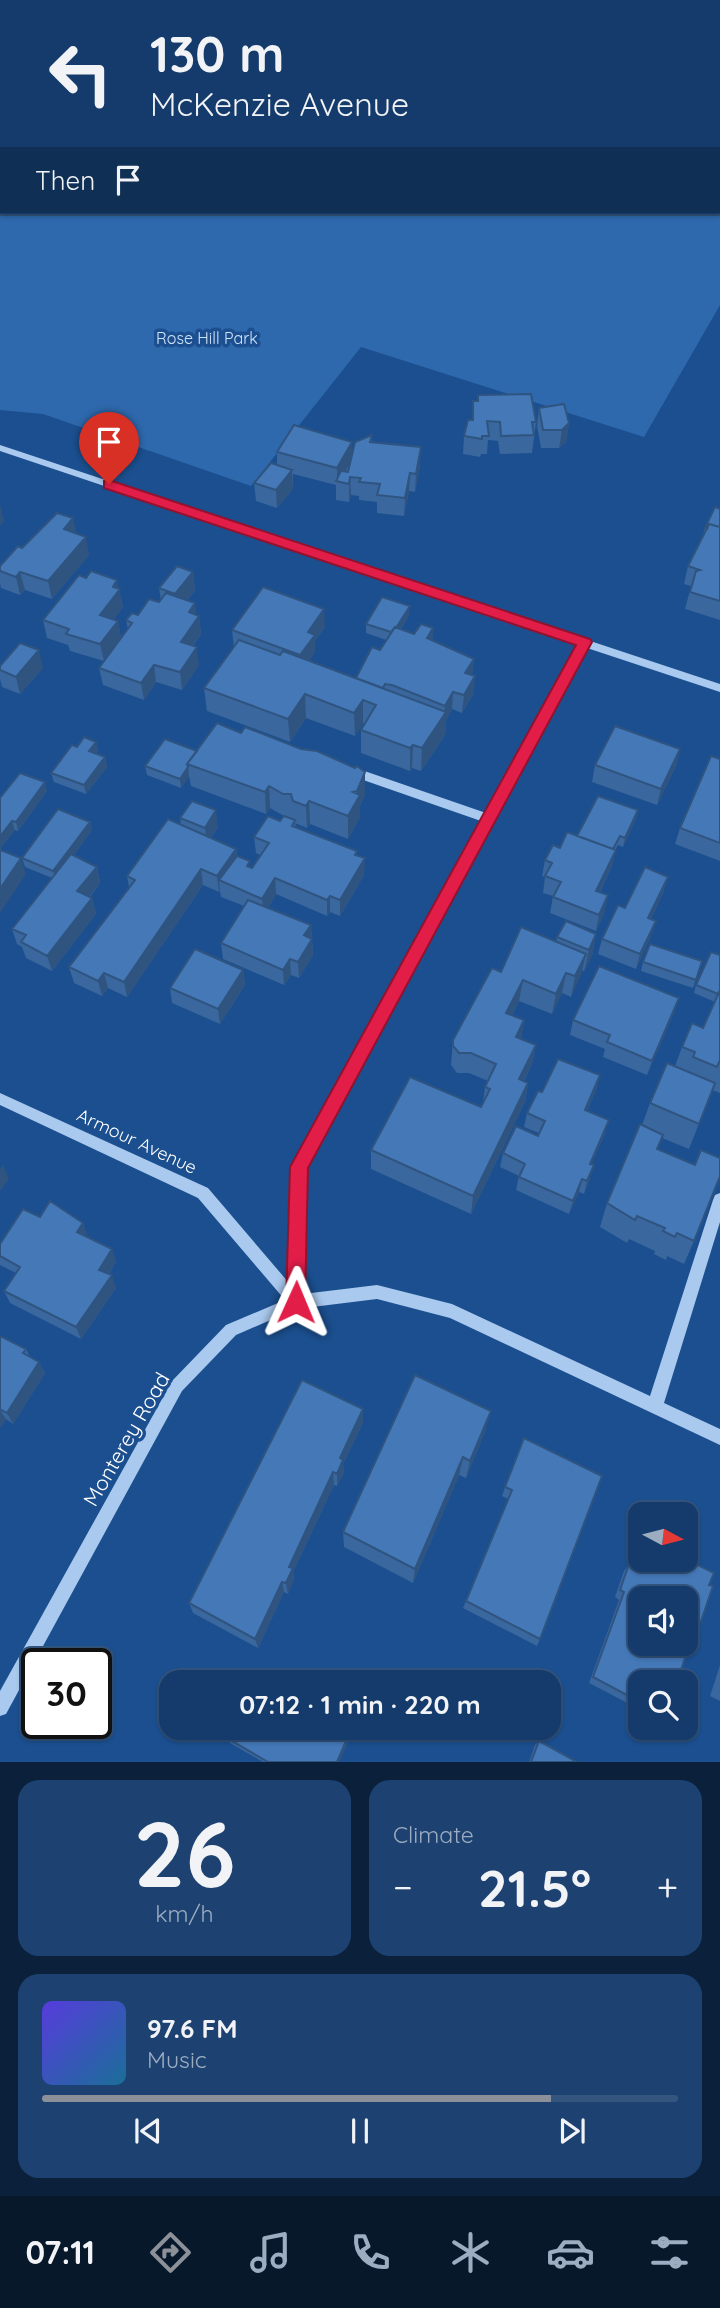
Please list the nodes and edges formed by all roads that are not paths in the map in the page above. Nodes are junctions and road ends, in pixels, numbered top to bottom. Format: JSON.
{"nodes":[{"id":1,"x":0,"y":448,"type":"edge"},
{"id":2,"x":585,"y":642,"type":"junction"},
{"id":3,"x":720,"y":688,"type":"edge"},
{"id":4,"x":340,"y":767,"type":"edge"},
{"id":5,"x":488,"y":819,"type":"junction"},
{"id":6,"x":0,"y":1099,"type":"edge"},
{"id":7,"x":720,"y":1200,"type":"edge"},
{"id":8,"x":296,"y":1302,"type":"junction"},
{"id":9,"x":655,"y":1406,"type":"junction"},
{"id":10,"x":720,"y":1437,"type":"edge"},
{"id":11,"x":0,"y":1708,"type":"edge"}],
"edges":[{"from":1,"to":2,"type":"street"},
{"from":2,"to":3,"type":"street"},
{"from":2,"to":5,"type":"street"},
{"from":4,"to":5,"type":"street"},
{"from":5,"to":8,"type":"street"},
{"from":6,"to":8,"type":"street","name":"Armour Avenue"},
{"from":7,"to":9,"type":"lane"},
{"from":8,"to":9,"type":"street","name":"Monterey Road"},
{"from":8,"to":11,"type":"street","name":"Monterey Road"},
{"from":9,"to":10,"type":"street","name":"Monterey Road"}]}
